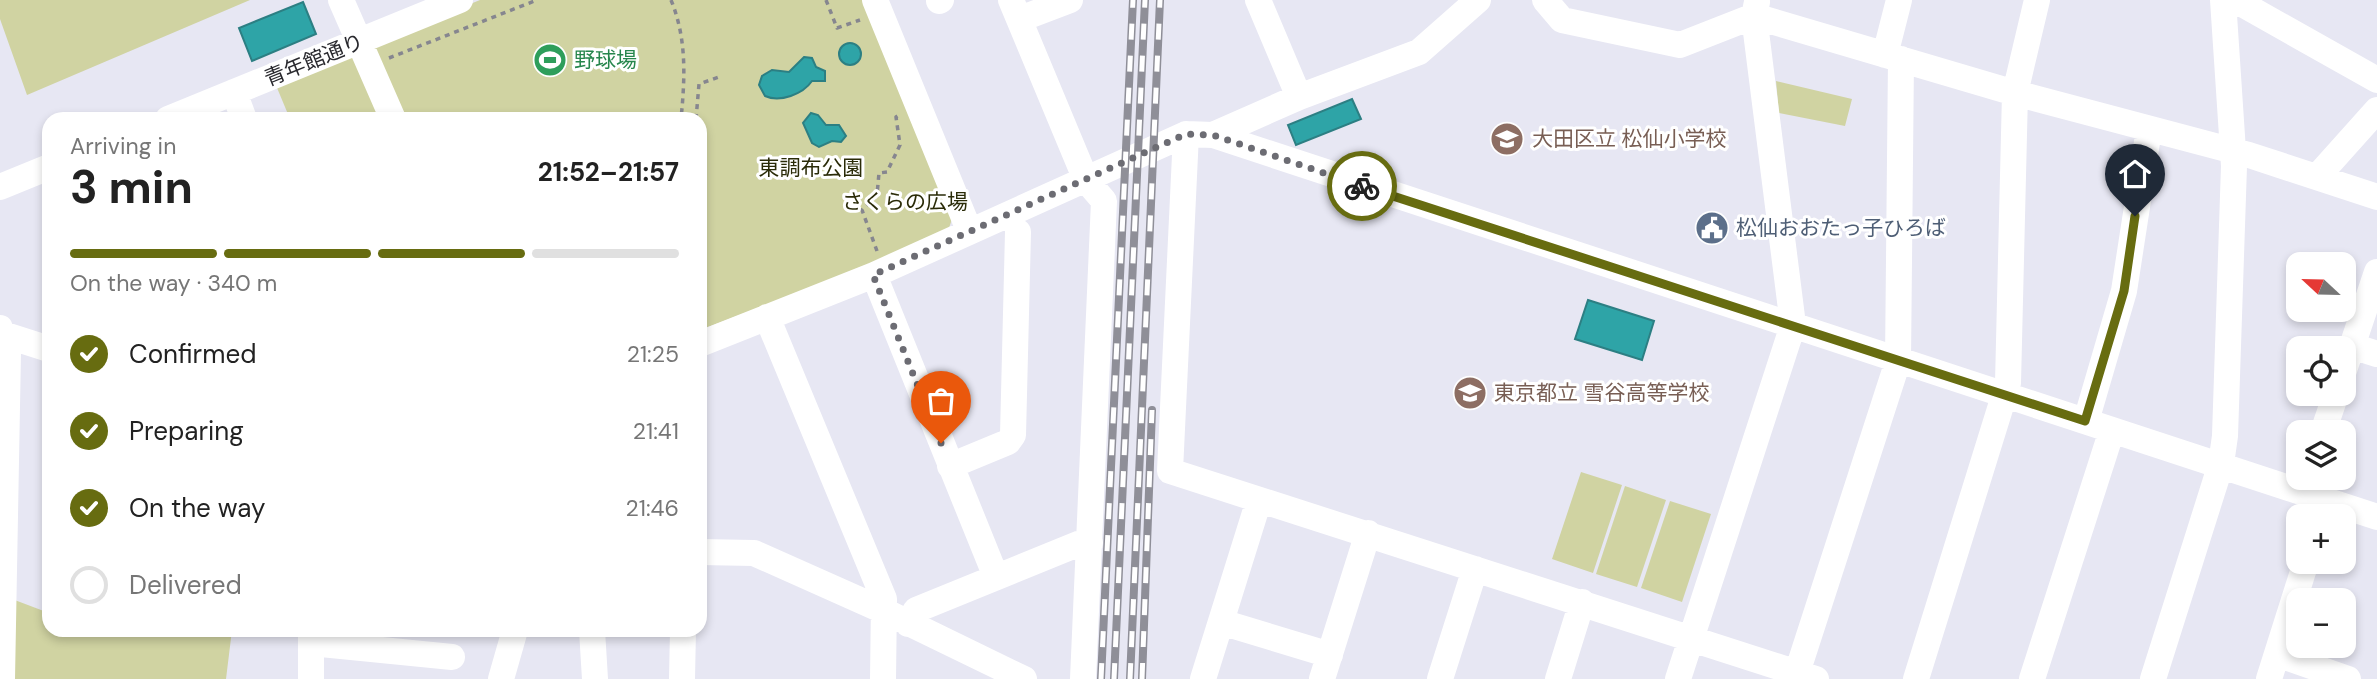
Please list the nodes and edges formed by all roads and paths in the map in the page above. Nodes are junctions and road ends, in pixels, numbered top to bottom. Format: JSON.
{"nodes":[{"id":1,"x":341,"y":0,"type":"edge"},
{"id":2,"x":460,"y":0,"type":"edge"},
{"id":3,"x":537,"y":0,"type":"edge"},
{"id":4,"x":671,"y":0,"type":"edge"},
{"id":5,"x":826,"y":0,"type":"edge"},
{"id":6,"x":875,"y":0,"type":"edge"},
{"id":7,"x":1070,"y":0,"type":"edge"},
{"id":8,"x":1258,"y":0,"type":"edge"},
{"id":9,"x":1478,"y":0,"type":"edge"},
{"id":10,"x":1545,"y":0,"type":"edge"},
{"id":11,"x":1899,"y":0,"type":"edge"},
{"id":12,"x":2037,"y":0,"type":"edge"},
{"id":13,"x":2223,"y":0,"type":"edge"},
{"id":14,"x":2235,"y":0,"type":"edge"},
{"id":15,"x":1756,"y":8,"type":"edge"},
{"id":16,"x":1016,"y":10,"type":"edge"},
{"id":17,"x":837,"y":28,"type":"dead end"},
{"id":18,"x":358,"y":41,"type":"junction"},
{"id":19,"x":1893,"y":57,"type":"junction"},
{"id":20,"x":368,"y":66,"type":"junction"},
{"id":21,"x":719,"y":77,"type":"dead end"},
{"id":22,"x":2377,"y":80,"type":"edge"},
{"id":23,"x":234,"y":92,"type":"junction"},
{"id":24,"x":2015,"y":93,"type":"junction"},
{"id":25,"x":1300,"y":97,"type":"junction"},
{"id":26,"x":919,"y":107,"type":"junction"},
{"id":27,"x":2377,"y":110,"type":"edge"},
{"id":28,"x":192,"y":112,"type":"edge"},
{"id":29,"x":241,"y":112,"type":"edge"},
{"id":30,"x":390,"y":112,"type":"edge"},
{"id":31,"x":682,"y":112,"type":"edge"},
{"id":32,"x":697,"y":112,"type":"edge"},
{"id":33,"x":2149,"y":129,"type":"junction"},
{"id":34,"x":1186,"y":134,"type":"junction"},
{"id":35,"x":1213,"y":135,"type":"junction"},
{"id":36,"x":2233,"y":153,"type":"junction"},
{"id":37,"x":42,"y":170,"type":"edge"},
{"id":38,"x":2317,"y":177,"type":"junction"},
{"id":39,"x":1086,"y":180,"type":"junction"},
{"id":40,"x":0,"y":187,"type":"edge"},
{"id":41,"x":2377,"y":197,"type":"edge"},
{"id":42,"x":969,"y":230,"type":"junction"},
{"id":43,"x":1018,"y":232,"type":"dead end"},
{"id":44,"x":877,"y":267,"type":"junction"},
{"id":45,"x":2377,"y":272,"type":"edge"},
{"id":46,"x":768,"y":317,"type":"junction"},
{"id":47,"x":1793,"y":325,"type":"junction"},
{"id":48,"x":1,"y":331,"type":"edge"},
{"id":49,"x":707,"y":341,"type":"edge"},
{"id":50,"x":42,"y":346,"type":"edge"},
{"id":51,"x":2365,"y":350,"type":"edge"},
{"id":52,"x":1898,"y":361,"type":"junction"},
{"id":53,"x":2006,"y":395,"type":"junction"},
{"id":54,"x":2085,"y":421,"type":"junction"},
{"id":55,"x":2112,"y":430,"type":"junction"},
{"id":56,"x":2221,"y":464,"type":"junction"},
{"id":57,"x":950,"y":466,"type":"junction"},
{"id":58,"x":2314,"y":496,"type":"edge"},
{"id":59,"x":1259,"y":500,"type":"junction"},
{"id":60,"x":2377,"y":517,"type":"edge"},
{"id":61,"x":1367,"y":533,"type":"junction"},
{"id":62,"x":1090,"y":544,"type":"junction"},
{"id":63,"x":707,"y":552,"type":"edge"},
{"id":64,"x":1475,"y":569,"type":"junction"},
{"id":65,"x":2302,"y":574,"type":"edge"},
{"id":66,"x":1,"y":575,"type":"edge"},
{"id":67,"x":996,"y":577,"type":"junction"},
{"id":68,"x":1582,"y":602,"type":"junction"},
{"id":69,"x":882,"y":610,"type":"junction"},
{"id":70,"x":1221,"y":622,"type":"junction"},
{"id":71,"x":908,"y":624,"type":"junction"},
{"id":72,"x":311,"y":637,"type":"edge"},
{"id":73,"x":513,"y":637,"type":"edge"},
{"id":74,"x":592,"y":637,"type":"edge"},
{"id":75,"x":683,"y":637,"type":"edge"},
{"id":76,"x":1692,"y":637,"type":"junction"},
{"id":77,"x":2277,"y":654,"type":"junction"},
{"id":78,"x":452,"y":657,"type":"dead end"},
{"id":79,"x":1326,"y":667,"type":"edge"},
{"id":80,"x":1803,"y":677,"type":"edge"},
{"id":81,"x":2,"y":679,"type":"edge"},
{"id":82,"x":311,"y":679,"type":"edge"},
{"id":83,"x":501,"y":679,"type":"edge"},
{"id":84,"x":595,"y":679,"type":"edge"},
{"id":85,"x":682,"y":679,"type":"edge"},
{"id":86,"x":883,"y":679,"type":"edge"},
{"id":87,"x":1024,"y":679,"type":"edge"},
{"id":88,"x":1083,"y":679,"type":"edge"},
{"id":89,"x":1203,"y":679,"type":"edge"},
{"id":90,"x":1440,"y":679,"type":"edge"},
{"id":91,"x":1558,"y":679,"type":"edge"},
{"id":92,"x":1678,"y":679,"type":"edge"},
{"id":93,"x":1916,"y":679,"type":"edge"},
{"id":94,"x":2032,"y":679,"type":"edge"},
{"id":95,"x":2153,"y":679,"type":"edge"},
{"id":96,"x":2269,"y":679,"type":"edge"},
{"id":97,"x":2348,"y":679,"type":"edge"}],
"edges":[{"from":1,"to":18,"type":"street"},
{"from":2,"to":18,"type":"street","name":"青年館通り"},
{"from":3,"to":20,"type":"path"},
{"from":4,"to":31,"type":"path"},
{"from":5,"to":17,"type":"path"},
{"from":6,"to":26,"type":"street"},
{"from":7,"to":16,"type":"street"},
{"from":8,"to":25,"type":"street"},
{"from":9,"to":25,"type":"street"},
{"from":10,"to":15,"type":"street"},
{"from":11,"to":19,"type":"street"},
{"from":12,"to":24,"type":"street"},
{"from":13,"to":36,"type":"street"},
{"from":14,"to":22,"type":"street"},
{"from":15,"to":19,"type":"street"},
{"from":15,"to":47,"type":"street"},
{"from":16,"to":39,"type":"street"},
{"from":18,"to":20,"type":"street"},
{"from":18,"to":23,"type":"street","name":"青年館通り"},
{"from":19,"to":24,"type":"street"},
{"from":19,"to":52,"type":"street"},
{"from":20,"to":30,"type":"street"},
{"from":21,"to":32,"type":"path"},
{"from":23,"to":28,"type":"street","name":"青年館通り"},
{"from":23,"to":29,"type":"street"},
{"from":24,"to":33,"type":"street"},
{"from":24,"to":53,"type":"street"},
{"from":25,"to":35,"type":"street"},
{"from":26,"to":42,"type":"street"},
{"from":26,"to":44,"type":"path"},
{"from":27,"to":38,"type":"street"},
{"from":33,"to":36,"type":"street"},
{"from":33,"to":54,"type":"street"},
{"from":34,"to":35,"type":"street"},
{"from":34,"to":39,"type":"street"},
{"from":34,"to":59,"type":"street"},
{"from":35,"to":47,"type":"street"},
{"from":36,"to":38,"type":"street"},
{"from":36,"to":56,"type":"street"},
{"from":37,"to":40,"type":"street"},
{"from":38,"to":41,"type":"street"},
{"from":39,"to":42,"type":"street"},
{"from":39,"to":62,"type":"street"},
{"from":42,"to":44,"type":"street"},
{"from":43,"to":57,"type":"street"},
{"from":44,"to":46,"type":"street"},
{"from":44,"to":57,"type":"street"},
{"from":45,"to":51,"type":"street"},
{"from":46,"to":49,"type":"street"},
{"from":46,"to":69,"type":"street"},
{"from":47,"to":52,"type":"street"},
{"from":47,"to":76,"type":"street"},
{"from":48,"to":50,"type":"street"},
{"from":48,"to":66,"type":"street"},
{"from":52,"to":53,"type":"street"},
{"from":52,"to":80,"type":"street"},
{"from":53,"to":54,"type":"street"},
{"from":53,"to":93,"type":"street"},
{"from":54,"to":55,"type":"street"},
{"from":55,"to":56,"type":"street"},
{"from":55,"to":94,"type":"street"},
{"from":56,"to":58,"type":"street"},
{"from":56,"to":95,"type":"street"},
{"from":57,"to":67,"type":"street"},
{"from":58,"to":60,"type":"street"},
{"from":59,"to":61,"type":"street"},
{"from":59,"to":70,"type":"street"},
{"from":61,"to":64,"type":"street"},
{"from":61,"to":79,"type":"street"},
{"from":62,"to":67,"type":"street"},
{"from":62,"to":88,"type":"street"},
{"from":63,"to":69,"type":"street"},
{"from":64,"to":68,"type":"street"},
{"from":64,"to":90,"type":"street"},
{"from":65,"to":77,"type":"street"},
{"from":66,"to":81,"type":"street"},
{"from":67,"to":71,"type":"street"},
{"from":68,"to":76,"type":"street"},
{"from":68,"to":91,"type":"street"},
{"from":69,"to":71,"type":"street"},
{"from":69,"to":86,"type":"street"},
{"from":70,"to":79,"type":"street"},
{"from":70,"to":89,"type":"street"},
{"from":71,"to":87,"type":"street"},
{"from":72,"to":78,"type":"street"},
{"from":72,"to":82,"type":"street"},
{"from":73,"to":83,"type":"street"},
{"from":74,"to":84,"type":"street"},
{"from":75,"to":85,"type":"street"},
{"from":76,"to":80,"type":"street"},
{"from":76,"to":92,"type":"street"},
{"from":77,"to":96,"type":"street"},
{"from":77,"to":97,"type":"street"}]}
